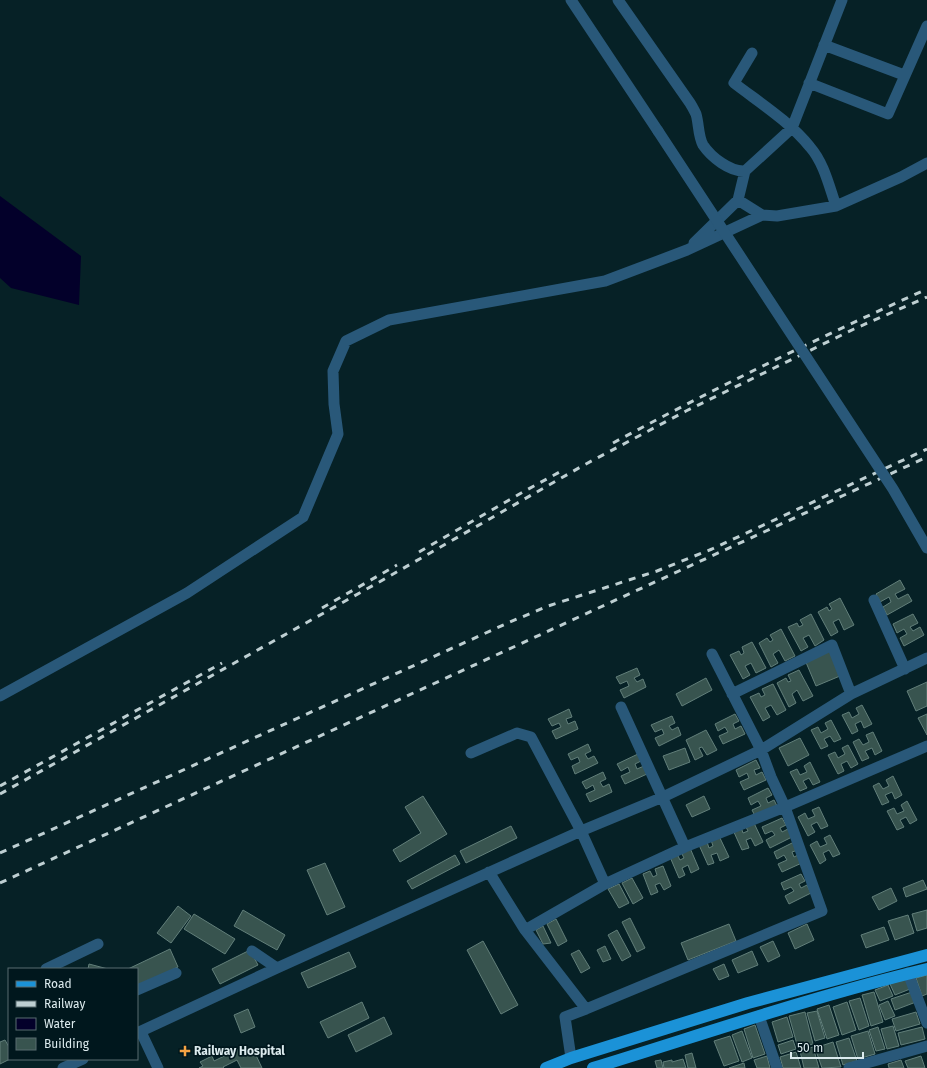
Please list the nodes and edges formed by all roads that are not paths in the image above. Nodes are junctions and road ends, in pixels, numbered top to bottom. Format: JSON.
{"nodes":[{"id":1,"x":571,"y":0,"type":"edge"},
{"id":2,"x":618,"y":0,"type":"edge"},
{"id":3,"x":842,"y":0,"type":"edge"},
{"id":4,"x":927,"y":26,"type":"edge"},
{"id":5,"x":824,"y":45,"type":"junction"},
{"id":6,"x":752,"y":53,"type":"dead end"},
{"id":7,"x":904,"y":75,"type":"junction"},
{"id":8,"x":809,"y":83,"type":"junction"},
{"id":9,"x":792,"y":128,"type":"junction"},
{"id":10,"x":927,"y":163,"type":"edge"},
{"id":11,"x":745,"y":171,"type":"junction"},
{"id":12,"x":738,"y":200,"type":"junction"},
{"id":13,"x":836,"y":206,"type":"junction"},
{"id":14,"x":762,"y":215,"type":"junction"},
{"id":15,"x":687,"y":250,"type":"junction"},
{"id":16,"x":927,"y":548,"type":"edge"},
{"id":17,"x":874,"y":600,"type":"dead end"},
{"id":18,"x":712,"y":654,"type":"dead end"},
{"id":19,"x":927,"y":658,"type":"edge"},
{"id":20,"x":905,"y":669,"type":"junction"},
{"id":21,"x":732,"y":694,"type":"junction"},
{"id":22,"x":851,"y":694,"type":"junction"},
{"id":23,"x":0,"y":696,"type":"edge"},
{"id":24,"x":621,"y":707,"type":"dead end"},
{"id":25,"x":927,"y":746,"type":"edge"},
{"id":26,"x":761,"y":750,"type":"junction"},
{"id":27,"x":471,"y":753,"type":"dead end"},
{"id":28,"x":663,"y":796,"type":"junction"},
{"id":29,"x":785,"y":807,"type":"junction"},
{"id":30,"x":581,"y":830,"type":"junction"},
{"id":31,"x":685,"y":847,"type":"junction"},
{"id":32,"x":489,"y":872,"type":"junction"},
{"id":33,"x":605,"y":884,"type":"junction"},
{"id":34,"x":526,"y":930,"type":"junction"},
{"id":35,"x":98,"y":944,"type":"dead end"},
{"id":36,"x":252,"y":951,"type":"dead end"},
{"id":37,"x":927,"y":955,"type":"edge"},
{"id":38,"x":48,"y":968,"type":"edge"},
{"id":39,"x":277,"y":968,"type":"junction"},
{"id":40,"x":927,"y":969,"type":"edge"},
{"id":41,"x":176,"y":973,"type":"dead end"},
{"id":42,"x":908,"y":973,"type":"junction"},
{"id":43,"x":138,"y":990,"type":"edge"},
{"id":44,"x":586,"y":1009,"type":"junction"},
{"id":45,"x":759,"y":1016,"type":"junction"},
{"id":46,"x":927,"y":1023,"type":"edge"},
{"id":47,"x":139,"y":1032,"type":"edge"},
{"id":48,"x":927,"y":1046,"type":"edge"},
{"id":49,"x":572,"y":1058,"type":"junction"},
{"id":50,"x":76,"y":1060,"type":"edge"},
{"id":51,"x":155,"y":1067,"type":"edge"},
{"id":52,"x":599,"y":1067,"type":"edge"},
{"id":53,"x":63,"y":1068,"type":"edge"},
{"id":54,"x":546,"y":1068,"type":"edge"},
{"id":55,"x":777,"y":1068,"type":"edge"},
{"id":56,"x":849,"y":1068,"type":"edge"}],
"edges":[{"from":1,"to":16,"type":"street","bridge":true},
{"from":2,"to":11,"type":"street"},
{"from":3,"to":5,"type":"street"},
{"from":4,"to":7,"type":"street"},
{"from":5,"to":7,"type":"street"},
{"from":5,"to":8,"type":"street"},
{"from":6,"to":9,"type":"street"},
{"from":7,"to":8,"type":"street"},
{"from":8,"to":9,"type":"street"},
{"from":9,"to":11,"type":"street"},
{"from":9,"to":13,"type":"street"},
{"from":10,"to":13,"type":"street"},
{"from":11,"to":12,"type":"street"},
{"from":12,"to":14,"type":"street"},
{"from":12,"to":15,"type":"street"},
{"from":13,"to":14,"type":"street"},
{"from":14,"to":15,"type":"street"},
{"from":15,"to":23,"type":"street"},
{"from":17,"to":20,"type":"street"},
{"from":18,"to":21,"type":"street"},
{"from":19,"to":20,"type":"street"},
{"from":20,"to":22,"type":"street"},
{"from":21,"to":22,"type":"street"},
{"from":21,"to":26,"type":"street"},
{"from":22,"to":26,"type":"street"},
{"from":24,"to":28,"type":"street"},
{"from":25,"to":29,"type":"street"},
{"from":26,"to":28,"type":"street"},
{"from":26,"to":29,"type":"street"},
{"from":27,"to":30,"type":"street"},
{"from":28,"to":30,"type":"street"},
{"from":28,"to":31,"type":"street"},
{"from":29,"to":31,"type":"street"},
{"from":29,"to":44,"type":"street"},
{"from":30,"to":32,"type":"street"},
{"from":30,"to":33,"type":"street"},
{"from":31,"to":33,"type":"street"},
{"from":32,"to":34,"type":"street"},
{"from":32,"to":39,"type":"street"},
{"from":33,"to":34,"type":"street"},
{"from":34,"to":44,"type":"street"},
{"from":35,"to":38,"type":"street"},
{"from":36,"to":39,"type":"street"},
{"from":37,"to":49,"type":"main road"},
{"from":39,"to":47,"type":"street"},
{"from":40,"to":42,"type":"main road"},
{"from":41,"to":43,"type":"street"},
{"from":42,"to":45,"type":"main road"},
{"from":42,"to":46,"type":"street"},
{"from":44,"to":49,"type":"street"},
{"from":45,"to":52,"type":"main road"},
{"from":45,"to":55,"type":"street"},
{"from":47,"to":51,"type":"street"},
{"from":48,"to":56,"type":"street"},
{"from":49,"to":54,"type":"main road"},
{"from":50,"to":53,"type":"street"}]}
